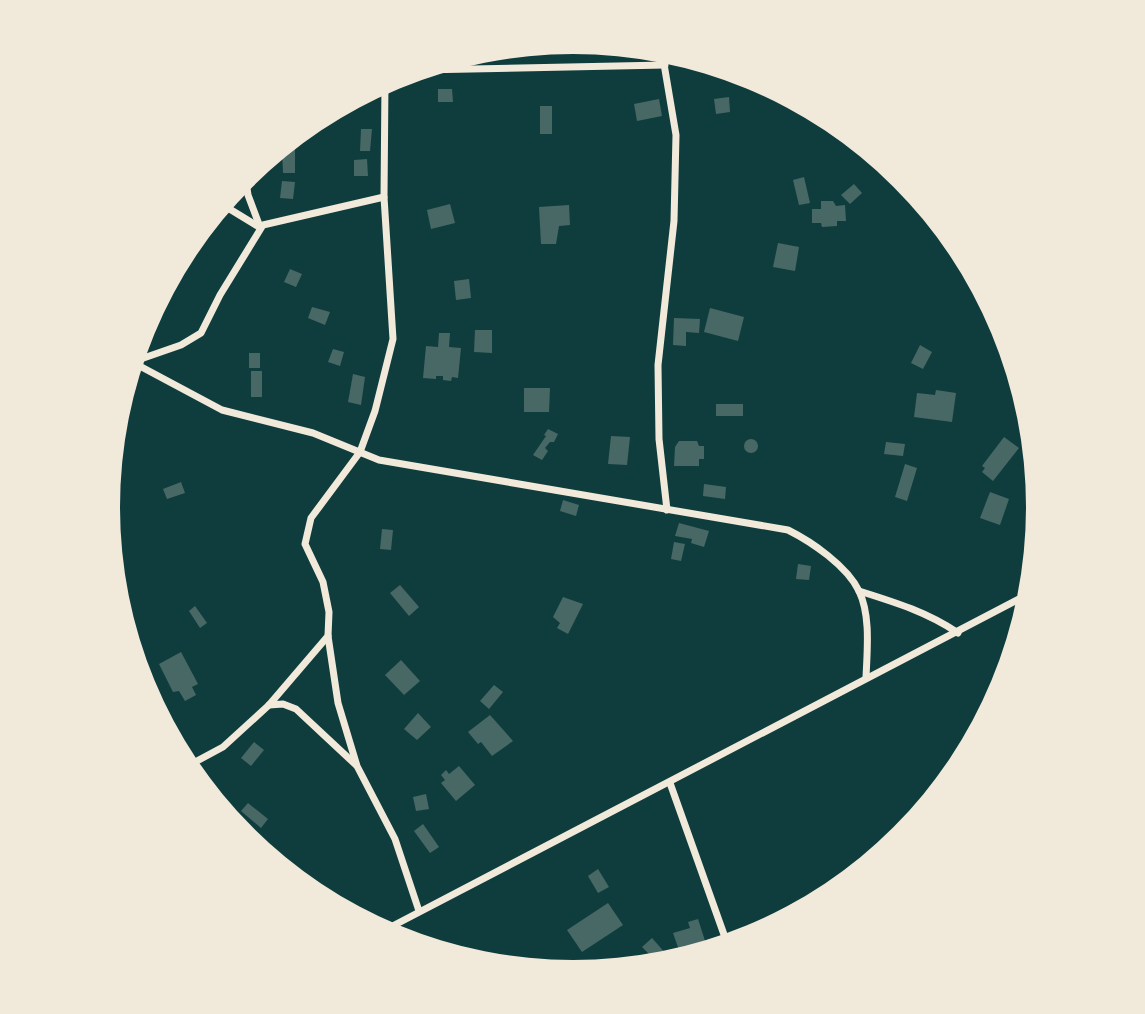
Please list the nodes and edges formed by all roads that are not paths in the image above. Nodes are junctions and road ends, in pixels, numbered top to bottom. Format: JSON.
{"nodes":[{"id":1,"x":657,"y":62,"type":"edge"},
{"id":2,"x":664,"y":64,"type":"edge"},
{"id":3,"x":456,"y":69,"type":"edge"},
{"id":4,"x":385,"y":95,"type":"edge"},
{"id":5,"x":248,"y":192,"type":"edge"},
{"id":6,"x":384,"y":197,"type":"junction"},
{"id":7,"x":231,"y":210,"type":"edge"},
{"id":8,"x":260,"y":227,"type":"junction"},
{"id":9,"x":145,"y":358,"type":"edge"},
{"id":10,"x":142,"y":367,"type":"edge"},
{"id":11,"x":360,"y":452,"type":"junction"},
{"id":12,"x":667,"y":510,"type":"junction"},
{"id":13,"x":859,"y":591,"type":"junction"},
{"id":14,"x":1016,"y":601,"type":"edge"},
{"id":15,"x":958,"y":633,"type":"junction"},
{"id":16,"x":328,"y":636,"type":"junction"},
{"id":17,"x":866,"y":678,"type":"junction"},
{"id":18,"x":269,"y":705,"type":"junction"},
{"id":19,"x":197,"y":761,"type":"edge"},
{"id":20,"x":357,"y":766,"type":"junction"},
{"id":21,"x":670,"y":783,"type":"junction"},
{"id":22,"x":419,"y":911,"type":"junction"},
{"id":23,"x":395,"y":924,"type":"edge"},
{"id":24,"x":724,"y":934,"type":"edge"}],
"edges":[{"from":1,"to":3,"type":"street"},
{"from":2,"to":12,"type":"street"},
{"from":4,"to":6,"type":"street"},
{"from":5,"to":8,"type":"street"},
{"from":6,"to":8,"type":"street"},
{"from":6,"to":11,"type":"street"},
{"from":7,"to":8,"type":"street"},
{"from":8,"to":9,"type":"street"},
{"from":10,"to":11,"type":"street"},
{"from":11,"to":12,"type":"street"},
{"from":11,"to":16,"type":"street"},
{"from":12,"to":13,"type":"street"},
{"from":13,"to":15,"type":"street"},
{"from":13,"to":17,"type":"street"},
{"from":14,"to":15,"type":"street"},
{"from":15,"to":17,"type":"street"},
{"from":16,"to":18,"type":"street"},
{"from":16,"to":20,"type":"street"},
{"from":17,"to":21,"type":"street"},
{"from":18,"to":19,"type":"street"},
{"from":18,"to":20,"type":"street"},
{"from":20,"to":22,"type":"street"},
{"from":21,"to":22,"type":"street"},
{"from":21,"to":24,"type":"street"},
{"from":22,"to":23,"type":"street"}]}
